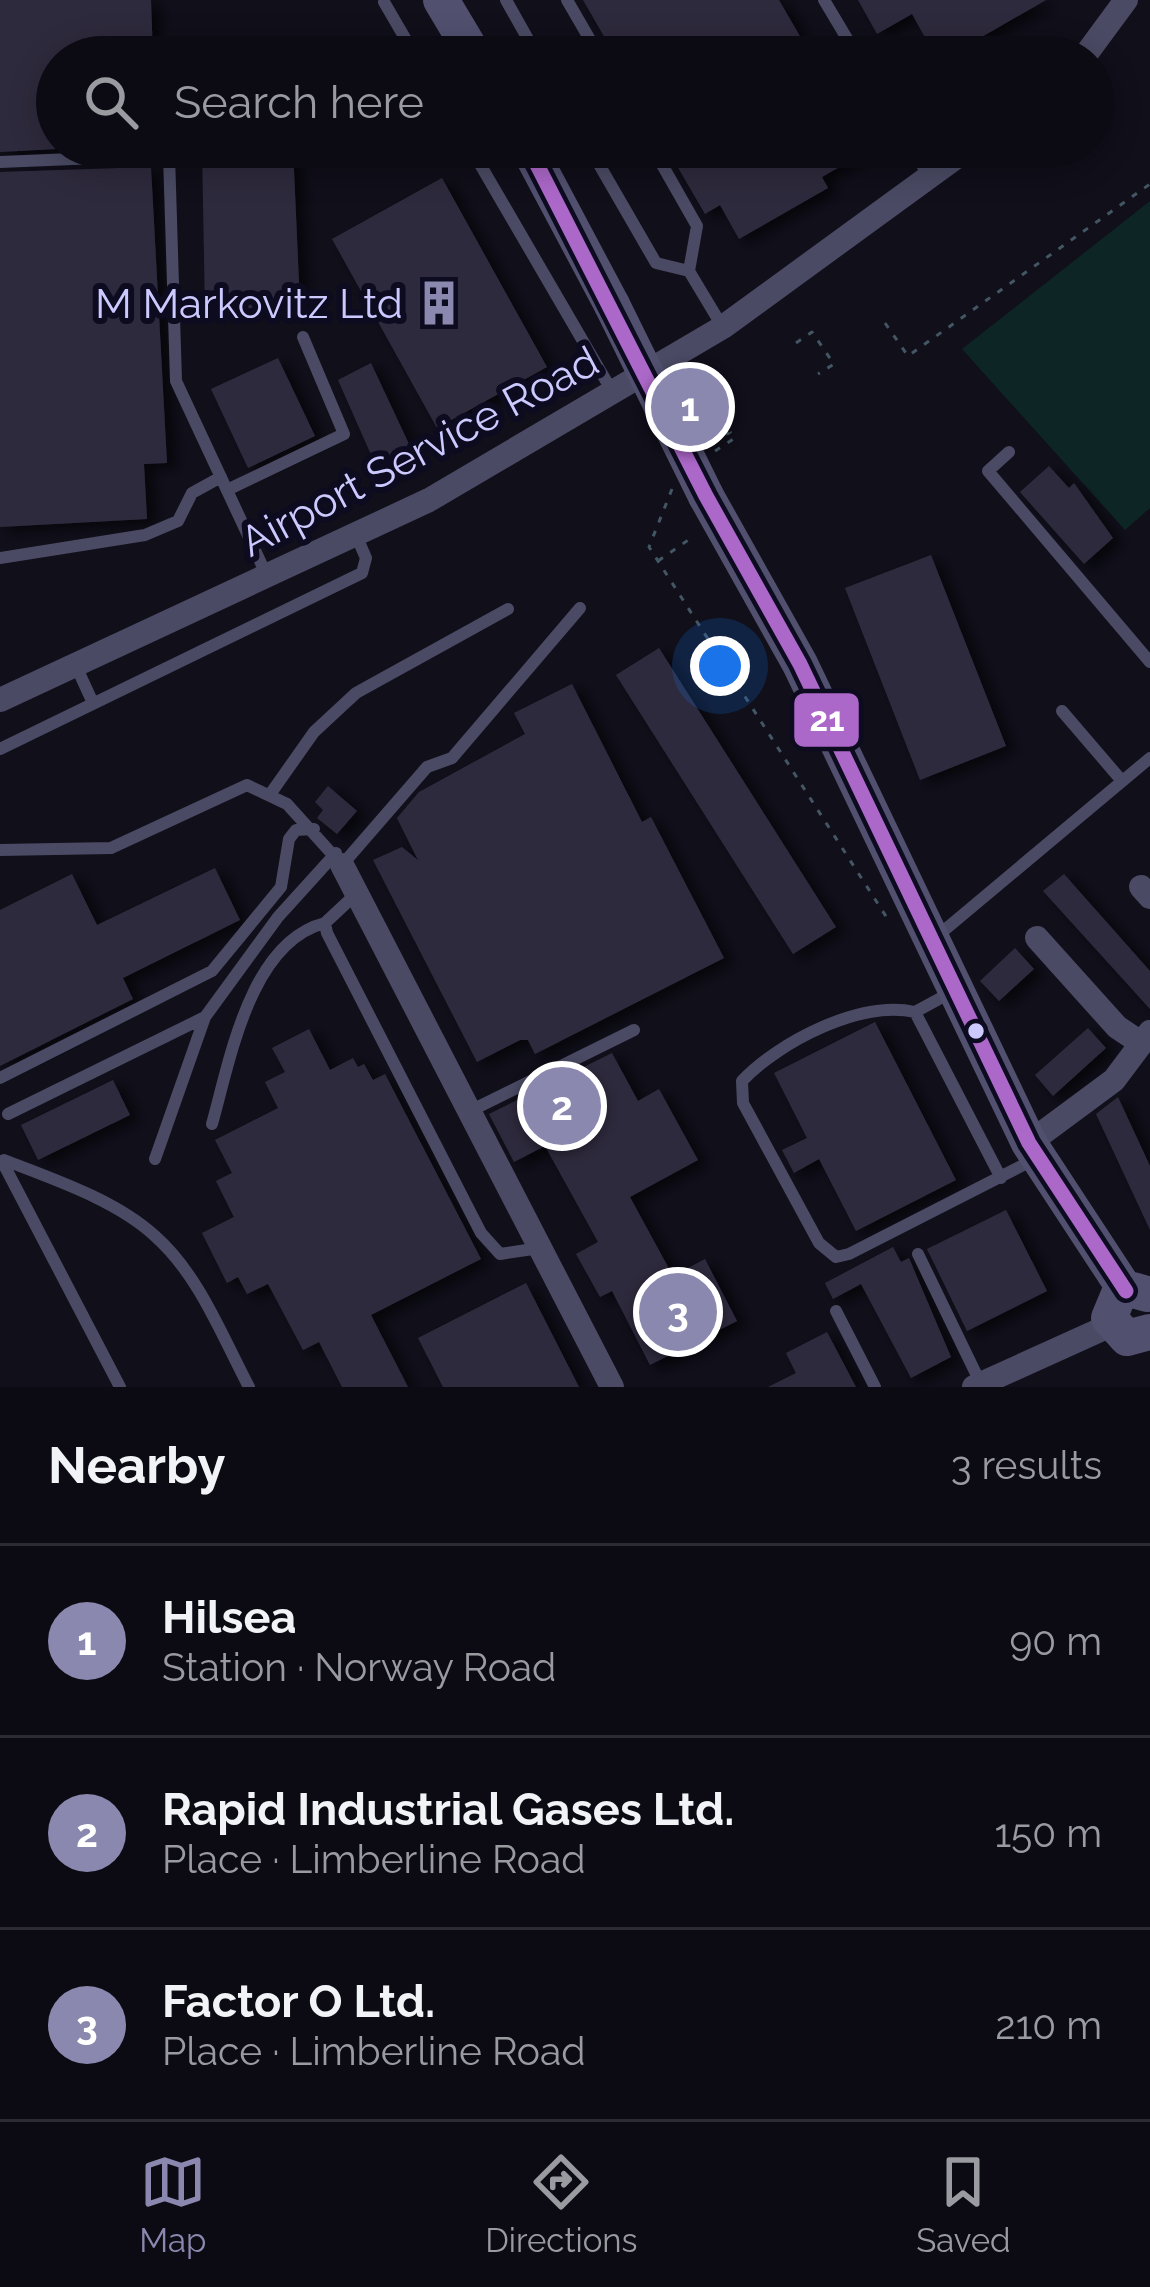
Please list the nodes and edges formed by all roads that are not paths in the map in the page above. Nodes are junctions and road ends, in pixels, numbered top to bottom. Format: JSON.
{"nodes":[{"id":1,"x":441,"y":0,"type":"edge"},
{"id":2,"x":506,"y":0,"type":"edge"},
{"id":3,"x":567,"y":0,"type":"edge"},
{"id":4,"x":824,"y":0,"type":"edge"},
{"id":5,"x":1126,"y":0,"type":"edge"},
{"id":6,"x":384,"y":2,"type":"edge"},
{"id":7,"x":404,"y":36,"type":"edge"},
{"id":8,"x":462,"y":36,"type":"edge"},
{"id":9,"x":526,"y":36,"type":"edge"},
{"id":10,"x":588,"y":36,"type":"edge"},
{"id":11,"x":845,"y":36,"type":"edge"},
{"id":12,"x":1099,"y":36,"type":"edge"},
{"id":13,"x":36,"y":161,"type":"edge"},
{"id":14,"x":0,"y":163,"type":"edge"},
{"id":15,"x":170,"y":168,"type":"edge"},
{"id":16,"x":482,"y":168,"type":"edge"},
{"id":17,"x":539,"y":168,"type":"edge"},
{"id":18,"x":602,"y":168,"type":"edge"},
{"id":19,"x":664,"y":168,"type":"edge"},
{"id":20,"x":924,"y":168,"type":"edge"},
{"id":21,"x":941,"y":168,"type":"edge"},
{"id":22,"x":929,"y":177,"type":"junction"},
{"id":23,"x":689,"y":271,"type":"junction"},
{"id":24,"x":723,"y":328,"type":"junction"},
{"id":25,"x":303,"y":337,"type":"dead end"},
{"id":26,"x":613,"y":392,"type":"junction"},
{"id":27,"x":1009,"y":452,"type":"dead end"},
{"id":28,"x":224,"y":483,"type":"junction"},
{"id":29,"x":356,"y":536,"type":"junction"},
{"id":30,"x":0,"y":558,"type":"edge"},
{"id":31,"x":269,"y":579,"type":"junction"},
{"id":32,"x":580,"y":608,"type":"dead end"},
{"id":33,"x":508,"y":609,"type":"dead end"},
{"id":34,"x":1150,"y":662,"type":"edge"},
{"id":35,"x":76,"y":666,"type":"junction"},
{"id":36,"x":0,"y":700,"type":"edge"},
{"id":37,"x":93,"y":703,"type":"junction"},
{"id":38,"x":1062,"y":711,"type":"dead end"},
{"id":39,"x":0,"y":749,"type":"edge"},
{"id":40,"x":1150,"y":758,"type":"edge"},
{"id":41,"x":1122,"y":781,"type":"junction"},
{"id":42,"x":272,"y":793,"type":"junction"},
{"id":43,"x":314,"y":829,"type":"junction"},
{"id":44,"x":0,"y":850,"type":"edge"},
{"id":45,"x":339,"y":859,"type":"junction"},
{"id":46,"x":357,"y":894,"type":"junction"},
{"id":47,"x":326,"y":923,"type":"junction"},
{"id":48,"x":1037,"y":938,"type":"dead end"},
{"id":49,"x":932,"y":946,"type":"junction"},
{"id":50,"x":954,"y":992,"type":"junction"},
{"id":51,"x":915,"y":1012,"type":"junction"},
{"id":52,"x":205,"y":1017,"type":"junction"},
{"id":53,"x":634,"y":1030,"type":"dead end"},
{"id":54,"x":1141,"y":1046,"type":"edge"},
{"id":55,"x":0,"y":1078,"type":"edge"},
{"id":56,"x":1150,"y":1083,"type":"edge"},
{"id":57,"x":470,"y":1111,"type":"junction"},
{"id":58,"x":8,"y":1114,"type":"dead end"},
{"id":59,"x":212,"y":1124,"type":"dead end"},
{"id":60,"x":1034,"y":1150,"type":"junction"},
{"id":61,"x":155,"y":1159,"type":"dead end"},
{"id":62,"x":2,"y":1161,"type":"edge"},
{"id":63,"x":1001,"y":1178,"type":"junction"},
{"id":64,"x":541,"y":1248,"type":"junction"},
{"id":65,"x":918,"y":1254,"type":"dead end"},
{"id":66,"x":1138,"y":1293,"type":"edge"},
{"id":67,"x":836,"y":1311,"type":"dead end"},
{"id":68,"x":1139,"y":1336,"type":"edge"},
{"id":69,"x":978,"y":1385,"type":"edge"},
{"id":70,"x":120,"y":1387,"type":"edge"},
{"id":71,"x":249,"y":1387,"type":"edge"},
{"id":72,"x":612,"y":1387,"type":"edge"},
{"id":73,"x":874,"y":1387,"type":"edge"}],
"edges":[{"from":1,"to":8,"type":"street"},
{"from":2,"to":9,"type":"lane"},
{"from":3,"to":10,"type":"lane"},
{"from":4,"to":11,"type":"lane"},
{"from":5,"to":12,"type":"street"},
{"from":6,"to":7,"type":"lane"},
{"from":13,"to":14,"type":"lane"},
{"from":15,"to":28,"type":"lane"},
{"from":16,"to":26,"type":"lane"},
{"from":17,"to":49,"type":"street","bridge":true},
{"from":18,"to":23,"type":"lane"},
{"from":19,"to":23,"type":"lane"},
{"from":20,"to":22,"type":"lane"},
{"from":21,"to":22,"type":"street","name":"Airport Service Road"},
{"from":22,"to":24,"type":"street","name":"Airport Service Road"},
{"from":23,"to":24,"type":"lane"},
{"from":24,"to":26,"type":"street","name":"Airport Service Road"},
{"from":25,"to":28,"type":"lane"},
{"from":26,"to":29,"type":"street","name":"Airport Service Road"},
{"from":27,"to":34,"type":"lane"},
{"from":28,"to":30,"type":"lane"},
{"from":28,"to":31,"type":"lane"},
{"from":29,"to":31,"type":"street","name":"Airport Service Road"},
{"from":29,"to":37,"type":"lane"},
{"from":31,"to":35,"type":"street","name":"Airport Service Road"},
{"from":32,"to":45,"type":"lane"},
{"from":33,"to":42,"type":"lane"},
{"from":35,"to":36,"type":"street","name":"Airport Service Road"},
{"from":35,"to":37,"type":"lane"},
{"from":37,"to":39,"type":"lane"},
{"from":38,"to":41,"type":"lane"},
{"from":40,"to":41,"type":"lane"},
{"from":41,"to":49,"type":"lane"},
{"from":42,"to":43,"type":"lane"},
{"from":42,"to":44,"type":"lane"},
{"from":43,"to":45,"type":"lane"},
{"from":43,"to":55,"type":"lane"},
{"from":45,"to":46,"type":"street"},
{"from":45,"to":52,"type":"lane"},
{"from":46,"to":47,"type":"lane"},
{"from":46,"to":57,"type":"street"},
{"from":47,"to":59,"type":"lane"},
{"from":47,"to":64,"type":"lane"},
{"from":48,"to":54,"type":"street"},
{"from":49,"to":50,"type":"street"},
{"from":50,"to":51,"type":"lane"},
{"from":50,"to":60,"type":"street"},
{"from":51,"to":63,"type":"lane"},
{"from":51,"to":63,"type":"lane"},
{"from":52,"to":58,"type":"lane"},
{"from":52,"to":61,"type":"lane"},
{"from":53,"to":57,"type":"lane"},
{"from":54,"to":56,"type":"street"},
{"from":54,"to":60,"type":"street"},
{"from":57,"to":64,"type":"street"},
{"from":60,"to":63,"type":"lane"},
{"from":60,"to":66,"type":"street"},
{"from":62,"to":70,"type":"lane"},
{"from":62,"to":71,"type":"lane"},
{"from":64,"to":72,"type":"street"},
{"from":65,"to":69,"type":"lane"},
{"from":66,"to":68,"type":"street"},
{"from":67,"to":73,"type":"lane"},
{"from":68,"to":69,"type":"street"}]}
